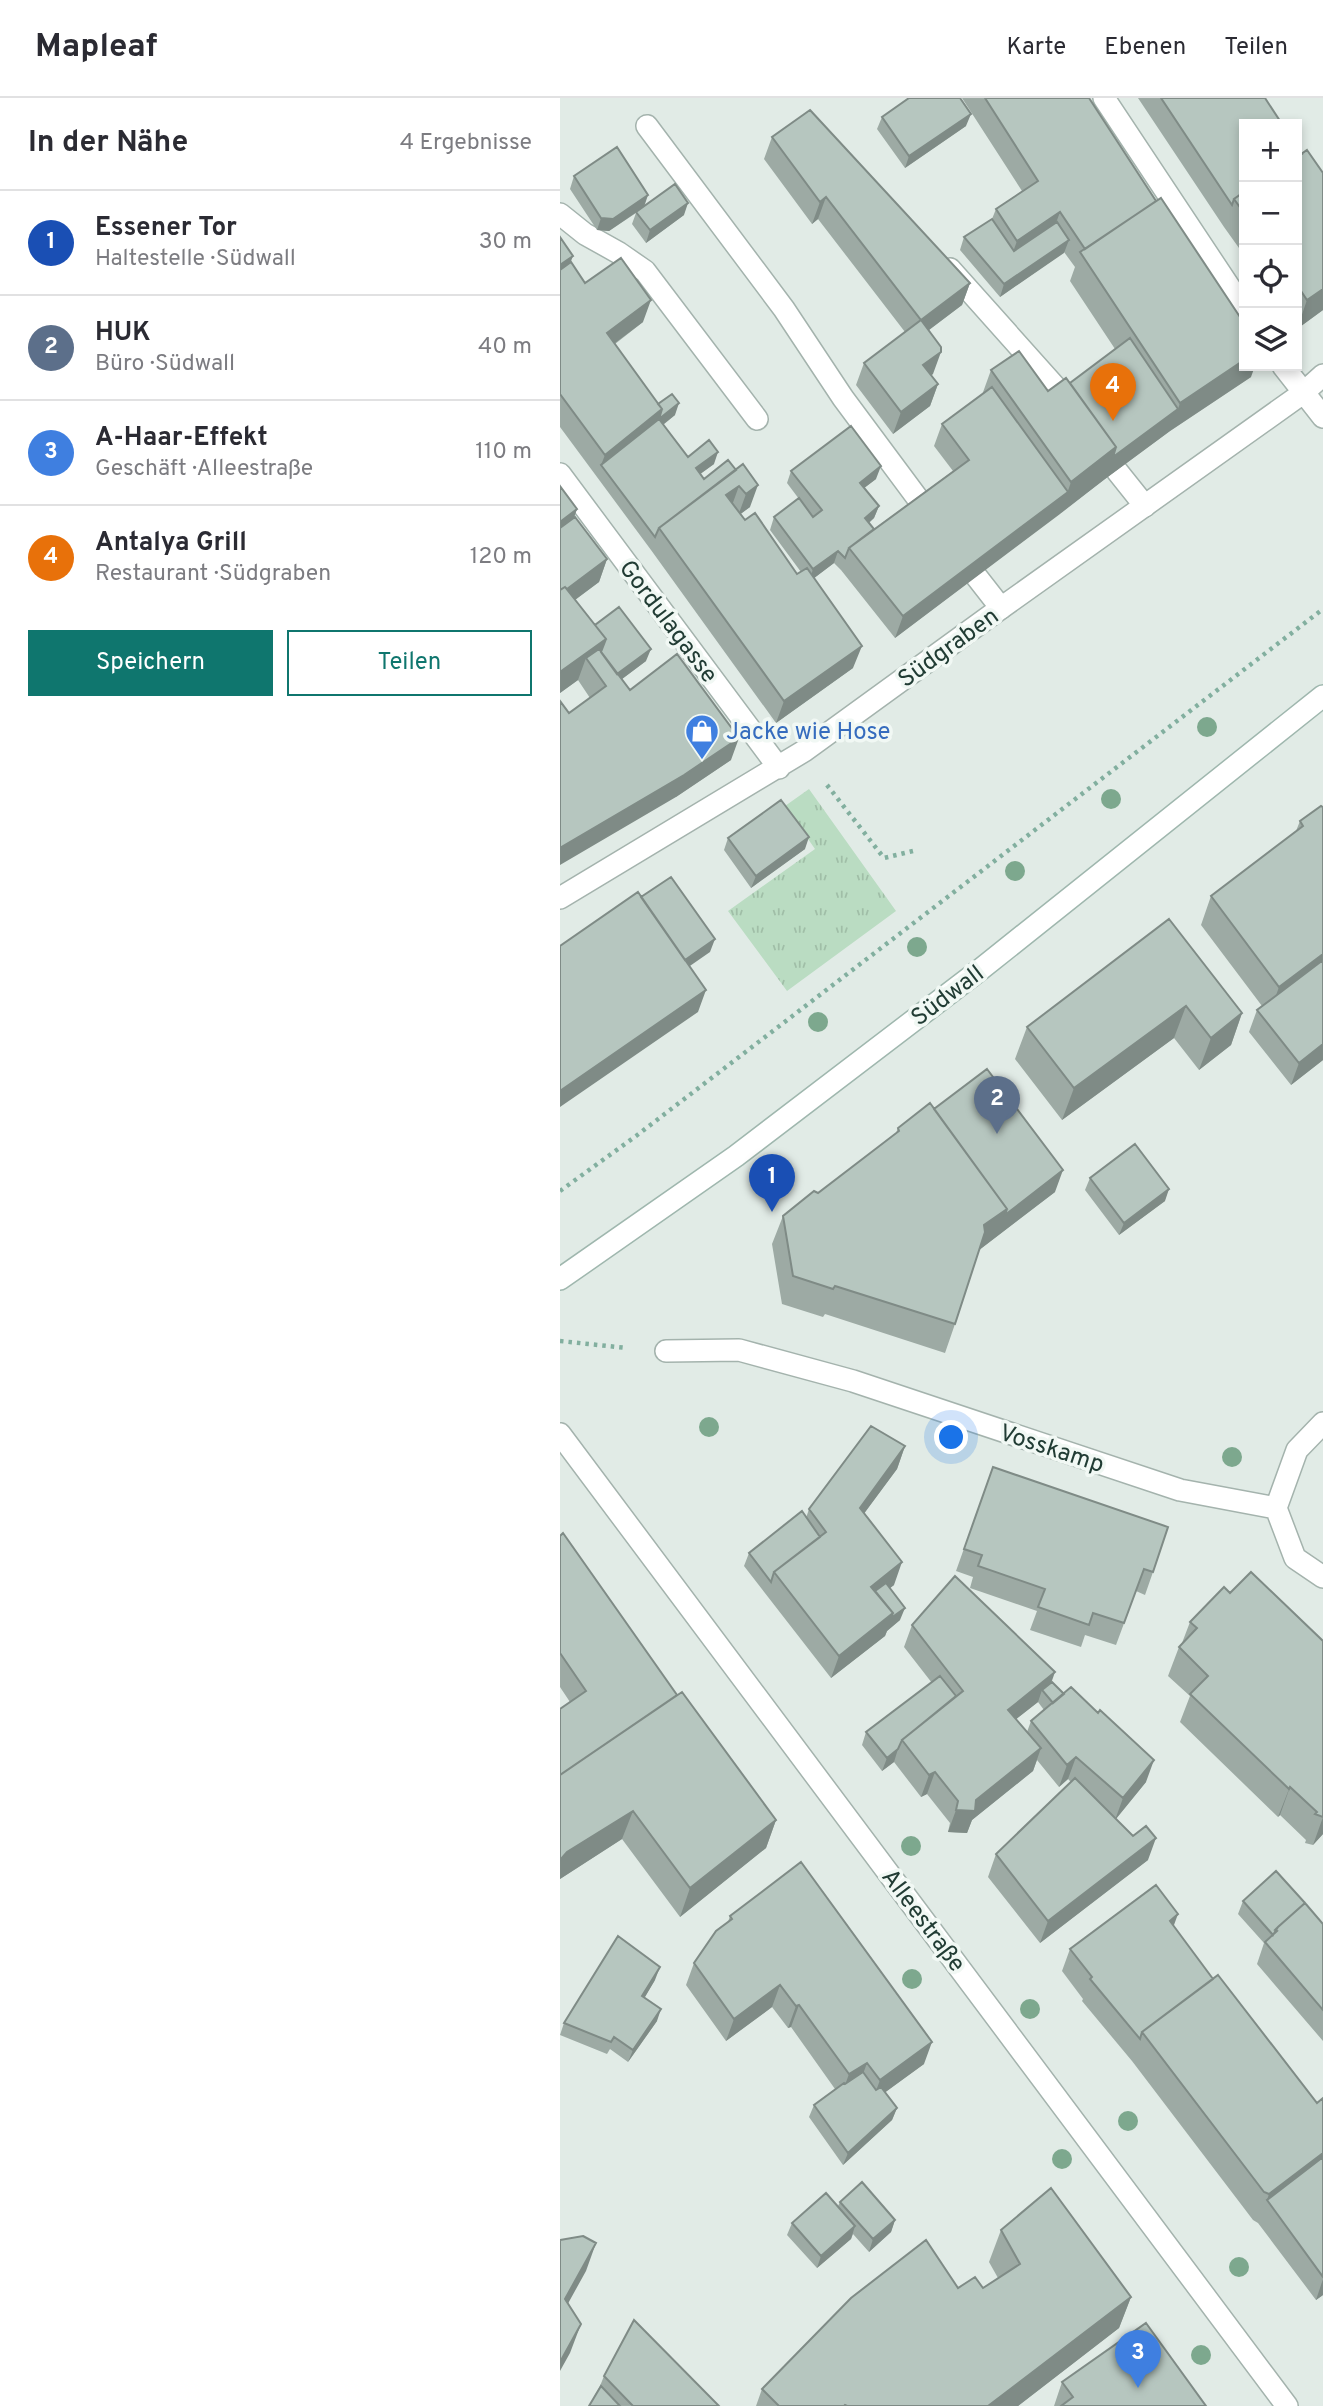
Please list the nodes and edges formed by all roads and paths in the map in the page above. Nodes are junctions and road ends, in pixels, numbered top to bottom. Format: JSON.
{"nodes":[{"id":1,"x":1104,"y":98,"type":"edge"},
{"id":2,"x":647,"y":126,"type":"dead end"},
{"id":3,"x":560,"y":214,"type":"edge"},
{"id":4,"x":934,"y":253,"type":"edge"},
{"id":5,"x":1243,"y":308,"type":"edge"},
{"id":6,"x":1287,"y":371,"type":"edge"},
{"id":7,"x":1323,"y":375,"type":"edge"},
{"id":8,"x":1303,"y":393,"type":"junction"},
{"id":9,"x":1067,"y":400,"type":"edge"},
{"id":10,"x":1323,"y":417,"type":"edge"},
{"id":11,"x":757,"y":419,"type":"dead end"},
{"id":12,"x":1117,"y":471,"type":"edge"},
{"id":13,"x":560,"y":474,"type":"edge"},
{"id":14,"x":1145,"y":506,"type":"junction"},
{"id":15,"x":925,"y":507,"type":"edge"},
{"id":16,"x":976,"y":576,"type":"edge"},
{"id":17,"x":1001,"y":608,"type":"junction"},
{"id":18,"x":1323,"y":609,"type":"edge"},
{"id":19,"x":1323,"y":696,"type":"edge"},
{"id":20,"x":779,"y":768,"type":"junction"},
{"id":21,"x":825,"y":782,"type":"dead end"},
{"id":22,"x":913,"y":851,"type":"dead end"},
{"id":23,"x":560,"y":898,"type":"edge"},
{"id":24,"x":560,"y":1191,"type":"edge"},
{"id":25,"x":560,"y":1279,"type":"edge"},
{"id":26,"x":560,"y":1341,"type":"edge"},
{"id":27,"x":666,"y":1351,"type":"joint"},
{"id":28,"x":1323,"y":1423,"type":"edge"},
{"id":29,"x":560,"y":1434,"type":"edge"},
{"id":30,"x":1276,"y":1508,"type":"junction"},
{"id":31,"x":1323,"y":1577,"type":"edge"},
{"id":32,"x":1287,"y":2406,"type":"edge"}],
"edges":[{"from":1,"to":5,"type":"street"},
{"from":2,"to":15,"type":"street"},
{"from":3,"to":11,"type":"street"},
{"from":4,"to":9,"type":"street"},
{"from":6,"to":8,"type":"street"},
{"from":7,"to":8,"type":"street","name":"Südgraben"},
{"from":8,"to":10,"type":"street"},
{"from":8,"to":14,"type":"street","name":"Südgraben"},
{"from":12,"to":14,"type":"street"},
{"from":13,"to":20,"type":"street","name":"Gordulagasse"},
{"from":14,"to":17,"type":"street","name":"Südgraben"},
{"from":16,"to":17,"type":"street"},
{"from":17,"to":20,"type":"street","name":"Südgraben"},
{"from":18,"to":24,"type":"path"},
{"from":19,"to":25,"type":"street","name":"Südwall"},
{"from":20,"to":23,"type":"street","name":"Südgraben"},
{"from":21,"to":22,"type":"path"},
{"from":26,"to":27,"type":"path"},
{"from":27,"to":30,"type":"street","name":"Vosskamp"},
{"from":28,"to":30,"type":"street"},
{"from":29,"to":32,"type":"street","name":"Alleestraße"},
{"from":30,"to":31,"type":"street"}]}
